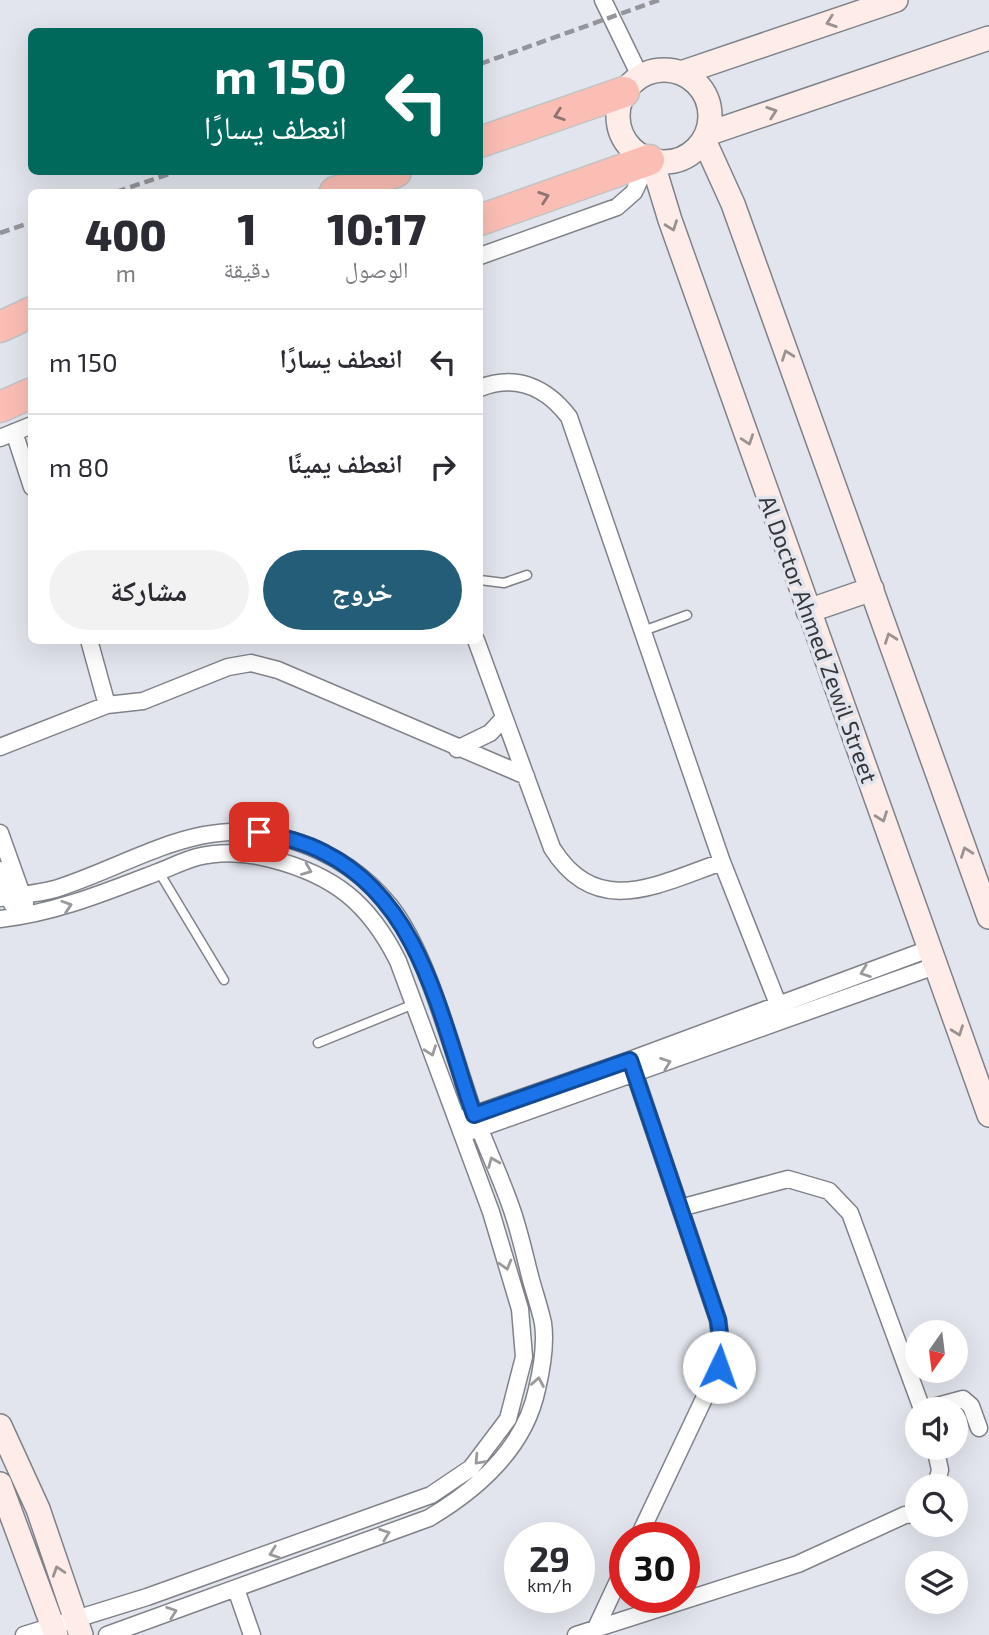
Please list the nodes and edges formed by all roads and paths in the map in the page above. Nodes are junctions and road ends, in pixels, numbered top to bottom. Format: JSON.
{"nodes":[{"id":1,"x":603,"y":0,"type":"edge"},
{"id":2,"x":896,"y":0,"type":"edge"},
{"id":3,"x":989,"y":38,"type":"edge"},
{"id":4,"x":681,"y":73,"type":"junction"},
{"id":5,"x":632,"y":84,"type":"junction"},
{"id":6,"x":705,"y":137,"type":"junction"},
{"id":7,"x":483,"y":141,"type":"edge"},
{"id":8,"x":651,"y":160,"type":"junction"},
{"id":9,"x":387,"y":175,"type":"edge"},
{"id":10,"x":344,"y":189,"type":"edge"},
{"id":11,"x":483,"y":219,"type":"edge"},
{"id":12,"x":483,"y":255,"type":"edge"},
{"id":13,"x":28,"y":315,"type":"edge"},
{"id":14,"x":0,"y":327,"type":"edge"},
{"id":15,"x":483,"y":387,"type":"edge"},
{"id":16,"x":28,"y":398,"type":"edge"},
{"id":17,"x":5,"y":425,"type":"edge"},
{"id":18,"x":28,"y":425,"type":"edge"},
{"id":19,"x":28,"y":477,"type":"edge"},
{"id":20,"x":527,"y":575,"type":"dead end"},
{"id":21,"x":483,"y":580,"type":"edge"},
{"id":22,"x":872,"y":589,"type":"junction"},
{"id":23,"x":808,"y":611,"type":"junction"},
{"id":24,"x":687,"y":615,"type":"dead end"},
{"id":25,"x":643,"y":631,"type":"junction"},
{"id":26,"x":90,"y":644,"type":"edge"},
{"id":27,"x":478,"y":644,"type":"edge"},
{"id":28,"x":107,"y":705,"type":"junction"},
{"id":29,"x":504,"y":718,"type":"junction"},
{"id":30,"x":0,"y":747,"type":"edge"},
{"id":31,"x":457,"y":749,"type":"junction"},
{"id":32,"x":526,"y":776,"type":"junction"},
{"id":33,"x":0,"y":834,"type":"edge"},
{"id":34,"x":722,"y":862,"type":"junction"},
{"id":35,"x":0,"y":870,"type":"edge"},
{"id":36,"x":159,"y":872,"type":"junction"},
{"id":37,"x":11,"y":896,"type":"edge"},
{"id":38,"x":989,"y":916,"type":"edge"},
{"id":39,"x":15,"y":918,"type":"edge"},
{"id":40,"x":932,"y":958,"type":"junction"},
{"id":41,"x":224,"y":981,"type":"dead end"},
{"id":42,"x":778,"y":1003,"type":"junction"},
{"id":43,"x":414,"y":1004,"type":"junction"},
{"id":44,"x":318,"y":1043,"type":"dead end"},
{"id":45,"x":633,"y":1067,"type":"junction"},
{"id":46,"x":989,"y":1115,"type":"edge"},
{"id":47,"x":476,"y":1122,"type":"junction"},
{"id":48,"x":459,"y":1127,"type":"junction"},
{"id":49,"x":680,"y":1208,"type":"junction"},
{"id":50,"x":919,"y":1397,"type":"edge"},
{"id":51,"x":968,"y":1403,"type":"edge"},
{"id":52,"x":0,"y":1426,"type":"edge"},
{"id":53,"x":979,"y":1428,"type":"dead end"},
{"id":54,"x":0,"y":1485,"type":"edge"},
{"id":55,"x":905,"y":1516,"type":"edge"},
{"id":56,"x":646,"y":1522,"type":"edge"},
{"id":57,"x":236,"y":1589,"type":"junction"},
{"id":58,"x":700,"y":1591,"type":"edge"},
{"id":59,"x":609,"y":1600,"type":"edge"},
{"id":60,"x":634,"y":1613,"type":"edge"},
{"id":61,"x":66,"y":1628,"type":"edge"},
{"id":62,"x":596,"y":1628,"type":"junction"},
{"id":63,"x":24,"y":1635,"type":"edge"},
{"id":64,"x":107,"y":1635,"type":"edge"},
{"id":65,"x":252,"y":1635,"type":"edge"},
{"id":66,"x":576,"y":1635,"type":"edge"}],
"edges":[{"from":1,"to":5,"type":"street"},
{"from":2,"to":4,"type":"street","one_way":true},
{"from":6,"to":3,"type":"street","one_way":true},
{"from":4,"to":5,"type":"street"},
{"from":4,"to":6,"type":"street"},
{"from":5,"to":7,"type":"highway","one_way":true},
{"from":5,"to":8,"type":"street"},
{"from":6,"to":8,"type":"street"},
{"from":22,"to":6,"type":"street","one_way":true},
{"from":11,"to":8,"type":"highway","one_way":true},
{"from":8,"to":12,"type":"street"},
{"from":8,"to":23,"type":"street","name":"Al Doctor Ahmed Zewil Street","one_way":true},
{"from":9,"to":10,"type":"highway"},
{"from":13,"to":14,"type":"highway"},
{"from":15,"to":25,"type":"street"},
{"from":16,"to":17,"type":"highway"},
{"from":17,"to":18,"type":"street"},
{"from":17,"to":19,"type":"street"},
{"from":20,"to":21,"type":"lane"},
{"from":22,"to":23,"type":"street"},
{"from":38,"to":22,"type":"street","one_way":true},
{"from":23,"to":40,"type":"street","name":"Al Doctor Ahmed Zewil Street","one_way":true},
{"from":24,"to":25,"type":"lane"},
{"from":25,"to":34,"type":"street"},
{"from":26,"to":28,"type":"street"},
{"from":27,"to":29,"type":"street"},
{"from":28,"to":30,"type":"street"},
{"from":28,"to":31,"type":"street"},
{"from":29,"to":31,"type":"street"},
{"from":29,"to":32,"type":"street"},
{"from":31,"to":32,"type":"street"},
{"from":32,"to":34,"type":"street"},
{"from":33,"to":37,"type":"street"},
{"from":34,"to":42,"type":"street"},
{"from":35,"to":37,"type":"street"},
{"from":39,"to":36,"type":"street","one_way":true},
{"from":36,"to":41,"type":"lane"},
{"from":36,"to":43,"type":"street","one_way":true},
{"from":37,"to":39,"type":"street"},
{"from":37,"to":47,"type":"street"},
{"from":40,"to":42,"type":"street","one_way":true},
{"from":45,"to":40,"type":"street","one_way":true},
{"from":40,"to":46,"type":"street","name":"Al Doctor Ahmed Zewil Street","one_way":true},
{"from":42,"to":45,"type":"street"},
{"from":43,"to":44,"type":"lane"},
{"from":43,"to":48,"type":"street","one_way":true},
{"from":45,"to":47,"type":"street"},
{"from":45,"to":49,"type":"street"},
{"from":47,"to":48,"type":"street"},
{"from":57,"to":47,"type":"street","one_way":true},
{"from":48,"to":61,"type":"street","one_way":true},
{"from":49,"to":50,"type":"street"},
{"from":49,"to":56,"type":"street"},
{"from":51,"to":53,"type":"street"},
{"from":61,"to":52,"type":"street","one_way":true},
{"from":54,"to":61,"type":"street"},
{"from":55,"to":58,"type":"street"},
{"from":64,"to":57,"type":"street","one_way":true},
{"from":57,"to":65,"type":"street"},
{"from":59,"to":62,"type":"street"},
{"from":60,"to":62,"type":"street"},
{"from":61,"to":63,"type":"street"},
{"from":62,"to":66,"type":"street"}]}
